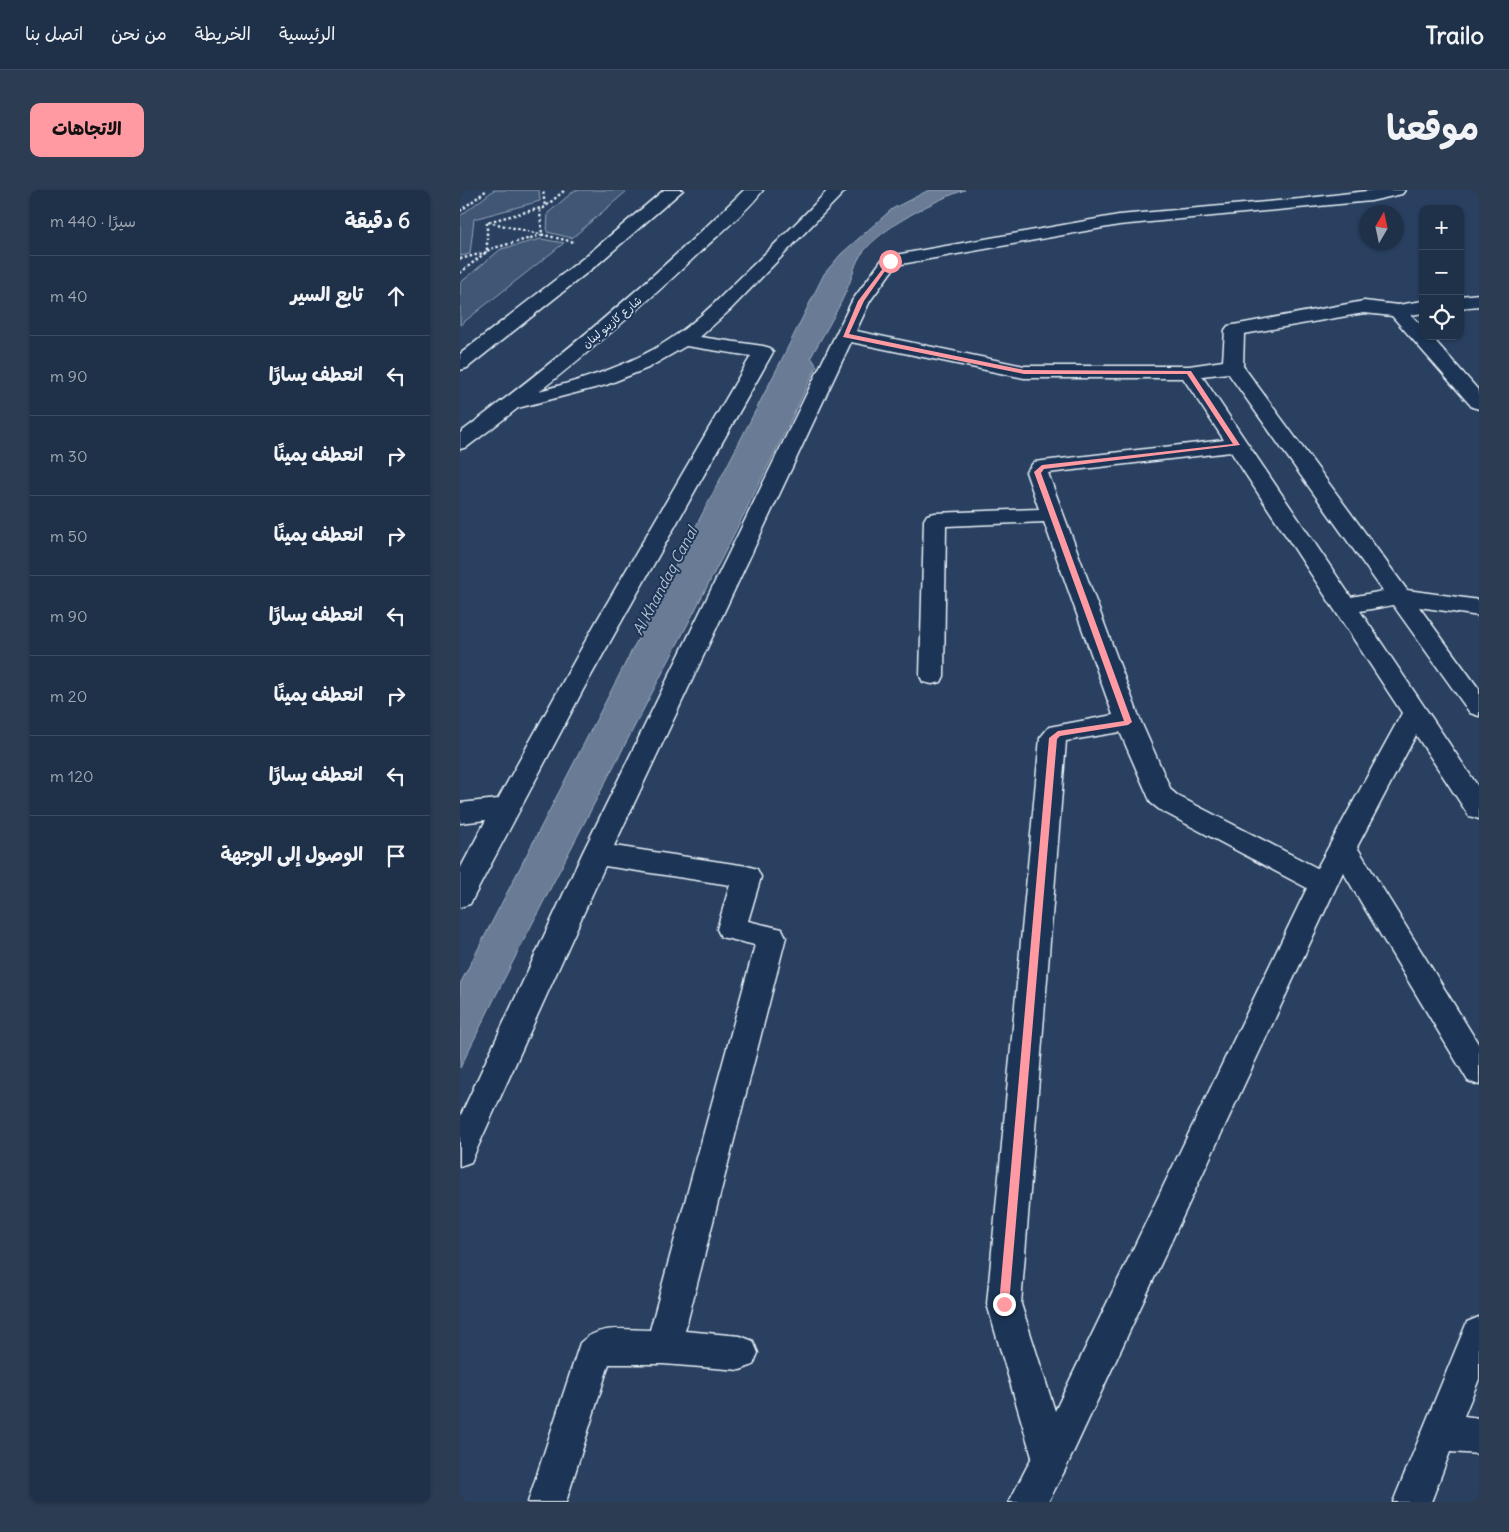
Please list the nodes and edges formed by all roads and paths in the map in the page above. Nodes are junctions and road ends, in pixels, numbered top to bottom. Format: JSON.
{"nodes":[{"id":1,"x":487,"y":190,"type":"edge"},
{"id":2,"x":543,"y":190,"type":"edge"},
{"id":3,"x":565,"y":190,"type":"edge"},
{"id":4,"x":674,"y":190,"type":"edge"},
{"id":5,"x":754,"y":190,"type":"edge"},
{"id":6,"x":837,"y":190,"type":"edge"},
{"id":7,"x":1396,"y":190,"type":"edge"},
{"id":8,"x":545,"y":207,"type":"junction"},
{"id":9,"x":460,"y":210,"type":"edge"},
{"id":10,"x":488,"y":222,"type":"junction"},
{"id":11,"x":542,"y":235,"type":"junction"},
{"id":12,"x":575,"y":242,"type":"dead end"},
{"id":13,"x":487,"y":252,"type":"junction"},
{"id":14,"x":460,"y":259,"type":"edge"},
{"id":15,"x":460,"y":273,"type":"edge"},
{"id":16,"x":1479,"y":300,"type":"edge"},
{"id":17,"x":1464,"y":302,"type":"edge"},
{"id":18,"x":1419,"y":308,"type":"edge"},
{"id":19,"x":1398,"y":311,"type":"junction"},
{"id":20,"x":846,"y":335,"type":"junction"},
{"id":21,"x":682,"y":340,"type":"junction"},
{"id":22,"x":460,"y":364,"type":"edge"},
{"id":23,"x":1233,"y":366,"type":"junction"},
{"id":24,"x":1189,"y":372,"type":"junction"},
{"id":25,"x":1479,"y":403,"type":"edge"},
{"id":26,"x":510,"y":404,"type":"junction"},
{"id":27,"x":460,"y":443,"type":"edge"},
{"id":28,"x":1237,"y":445,"type":"junction"},
{"id":29,"x":1052,"y":515,"type":"junction"},
{"id":30,"x":1399,"y":596,"type":"junction"},
{"id":31,"x":1344,"y":606,"type":"junction"},
{"id":32,"x":1479,"y":608,"type":"edge"},
{"id":33,"x":932,"y":676,"type":"dead end"},
{"id":34,"x":1479,"y":707,"type":"edge"},
{"id":35,"x":1415,"y":712,"type":"junction"},
{"id":36,"x":1128,"y":722,"type":"junction"},
{"id":37,"x":505,"y":808,"type":"junction"},
{"id":38,"x":1479,"y":809,"type":"edge"},
{"id":39,"x":460,"y":813,"type":"edge"},
{"id":40,"x":1342,"y":846,"type":"junction"},
{"id":41,"x":596,"y":854,"type":"junction"},
{"id":42,"x":1323,"y":884,"type":"junction"},
{"id":43,"x":460,"y":896,"type":"edge"},
{"id":44,"x":1479,"y":1072,"type":"edge"},
{"id":45,"x":460,"y":1152,"type":"edge"},
{"id":46,"x":1479,"y":1334,"type":"edge"},
{"id":47,"x":663,"y":1346,"type":"junction"},
{"id":48,"x":740,"y":1353,"type":"dead end"},
{"id":49,"x":1439,"y":1433,"type":"junction"},
{"id":50,"x":1479,"y":1436,"type":"edge"},
{"id":51,"x":1051,"y":1459,"type":"junction"},
{"id":52,"x":546,"y":1502,"type":"edge"},
{"id":53,"x":1028,"y":1502,"type":"edge"},
{"id":54,"x":1412,"y":1502,"type":"edge"}],
"edges":[{"from":1,"to":9,"type":"path"},
{"from":2,"to":8,"type":"path"},
{"from":3,"to":8,"type":"path"},
{"from":4,"to":22,"type":"street"},
{"from":5,"to":26,"type":"street","name":"شارع كازينو لبنان"},
{"from":6,"to":21,"type":"street"},
{"from":7,"to":20,"type":"street"},
{"from":8,"to":10,"type":"path"},
{"from":8,"to":11,"type":"path"},
{"from":10,"to":11,"type":"path"},
{"from":10,"to":13,"type":"path"},
{"from":11,"to":12,"type":"path"},
{"from":11,"to":13,"type":"path"},
{"from":13,"to":14,"type":"path"},
{"from":13,"to":15,"type":"path"},
{"from":16,"to":17,"type":"street"},
{"from":18,"to":19,"type":"street"},
{"from":19,"to":23,"type":"street"},
{"from":19,"to":25,"type":"street"},
{"from":20,"to":24,"type":"street"},
{"from":20,"to":41,"type":"street"},
{"from":21,"to":26,"type":"street"},
{"from":21,"to":37,"type":"street"},
{"from":23,"to":24,"type":"street"},
{"from":23,"to":30,"type":"street"},
{"from":24,"to":28,"type":"street"},
{"from":26,"to":27,"type":"street","name":"شارع كازينو لبنان"},
{"from":28,"to":29,"type":"street"},
{"from":28,"to":31,"type":"street"},
{"from":29,"to":33,"type":"street"},
{"from":29,"to":36,"type":"street"},
{"from":30,"to":31,"type":"street"},
{"from":30,"to":32,"type":"street"},
{"from":30,"to":34,"type":"street"},
{"from":31,"to":35,"type":"street"},
{"from":35,"to":38,"type":"street"},
{"from":35,"to":40,"type":"street"},
{"from":36,"to":42,"type":"street"},
{"from":36,"to":51,"type":"street"},
{"from":37,"to":39,"type":"street"},
{"from":37,"to":43,"type":"street"},
{"from":40,"to":42,"type":"street"},
{"from":40,"to":44,"type":"street"},
{"from":41,"to":45,"type":"street"},
{"from":41,"to":47,"type":"street"},
{"from":42,"to":51,"type":"street"},
{"from":46,"to":49,"type":"street"},
{"from":47,"to":48,"type":"street"},
{"from":47,"to":52,"type":"street"},
{"from":49,"to":50,"type":"street"},
{"from":49,"to":54,"type":"street"},
{"from":51,"to":53,"type":"street"}]}
